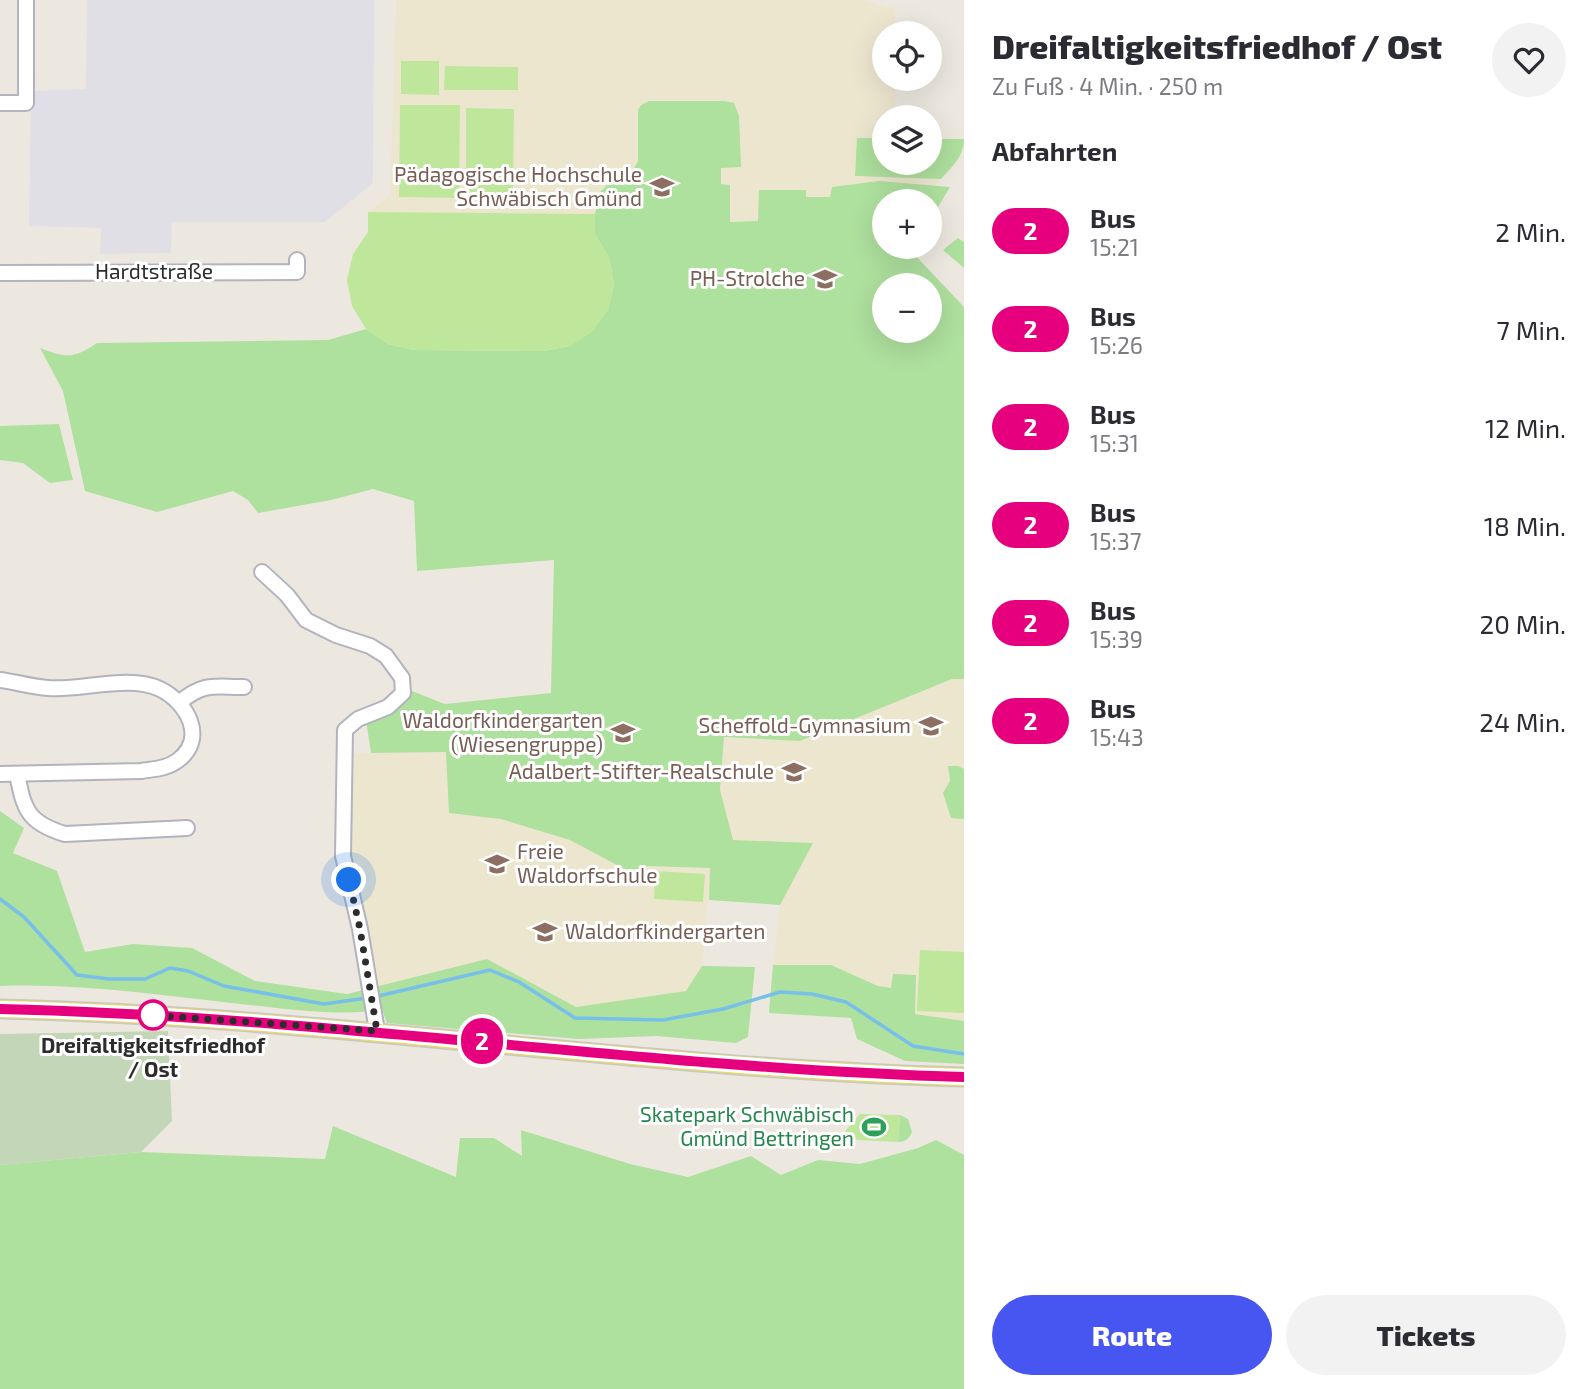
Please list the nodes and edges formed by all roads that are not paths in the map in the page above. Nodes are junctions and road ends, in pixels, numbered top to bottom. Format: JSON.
{"nodes":[{"id":1,"x":26,"y":0,"type":"edge"},
{"id":2,"x":0,"y":103,"type":"edge"},
{"id":3,"x":298,"y":260,"type":"dead end"},
{"id":4,"x":0,"y":273,"type":"edge"},
{"id":5,"x":262,"y":572,"type":"dead end"},
{"id":6,"x":0,"y":680,"type":"edge"},
{"id":7,"x":244,"y":687,"type":"dead end"},
{"id":8,"x":180,"y":702,"type":"junction"},
{"id":9,"x":0,"y":774,"type":"edge"},
{"id":10,"x":17,"y":774,"type":"junction"},
{"id":11,"x":187,"y":828,"type":"dead end"},
{"id":12,"x":0,"y":1009,"type":"edge"},
{"id":13,"x":376,"y":1025,"type":"junction"},
{"id":14,"x":964,"y":1077,"type":"edge"}],
"edges":[{"from":1,"to":2,"type":"street"},
{"from":3,"to":4,"type":"street","name":"Hardtstraße"},
{"from":5,"to":13,"type":"street"},
{"from":6,"to":8,"type":"street"},
{"from":7,"to":8,"type":"street"},
{"from":8,"to":10,"type":"street"},
{"from":9,"to":10,"type":"street"},
{"from":10,"to":11,"type":"street"},
{"from":12,"to":13,"type":"main road"},
{"from":13,"to":14,"type":"main road"}]}
